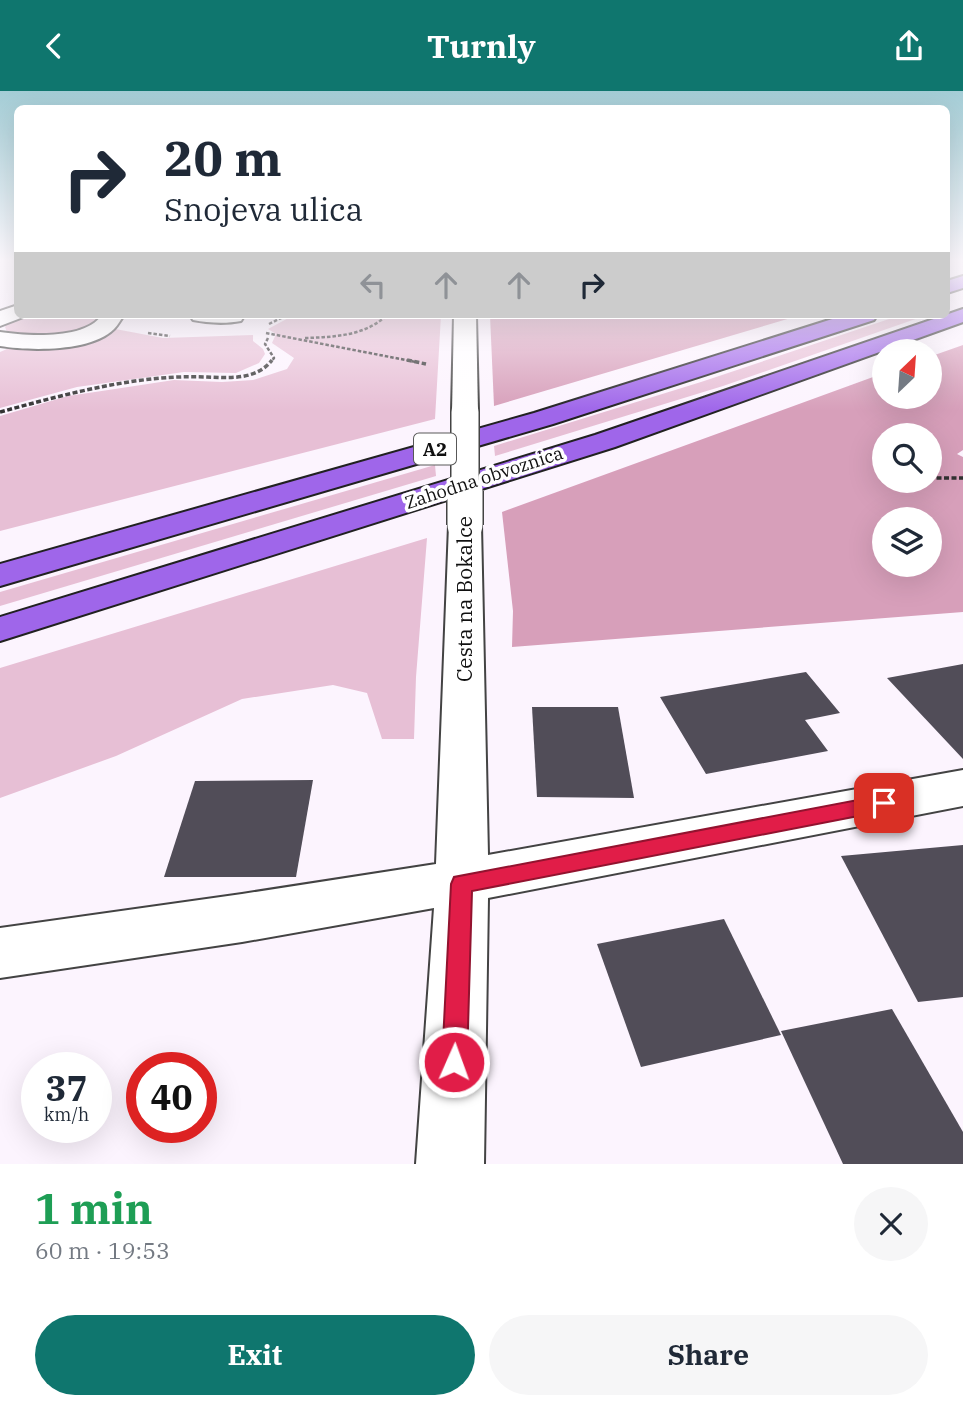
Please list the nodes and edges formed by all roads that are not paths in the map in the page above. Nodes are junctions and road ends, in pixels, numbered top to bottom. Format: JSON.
{"nodes":[{"id":1,"x":465,"y":319,"type":"edge"},
{"id":2,"x":854,"y":319,"type":"edge"},
{"id":3,"x":949,"y":319,"type":"edge"},
{"id":4,"x":109,"y":320,"type":"edge"},
{"id":5,"x":5,"y":342,"type":"edge"},
{"id":6,"x":0,"y":575,"type":"edge"},
{"id":7,"x":0,"y":629,"type":"edge"},
{"id":8,"x":963,"y":788,"type":"edge"},
{"id":9,"x":462,"y":884,"type":"junction"},
{"id":10,"x":0,"y":953,"type":"edge"},
{"id":11,"x":450,"y":1164,"type":"edge"}],
"edges":[{"from":1,"to":9,"type":"street","name":"Cesta na Bokalce","bridge":true},
{"from":2,"to":6,"type":"highway","name":"Zahodna obvoznica","number":"A2"},
{"from":3,"to":7,"type":"highway","name":"Zahodna obvoznica","number":"A2"},
{"from":4,"to":5,"type":"street"},
{"from":8,"to":9,"type":"street"},
{"from":9,"to":10,"type":"street"},
{"from":9,"to":11,"type":"street","name":"Cesta na Bokalce"}]}
